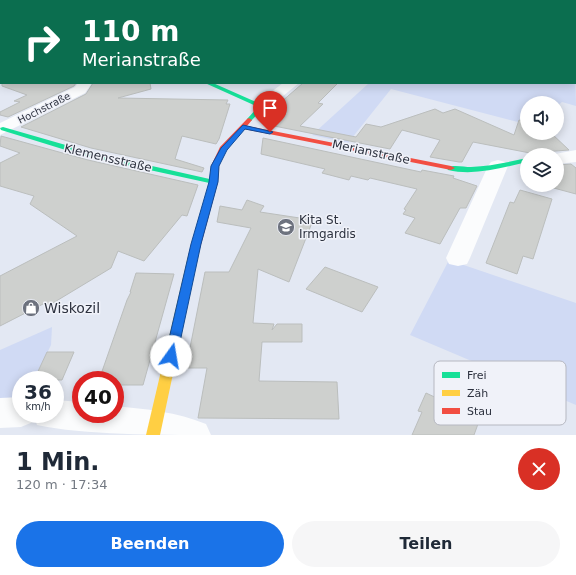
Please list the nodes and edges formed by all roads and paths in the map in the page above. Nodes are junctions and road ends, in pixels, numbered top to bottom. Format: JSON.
{"nodes":[{"id":1,"x":63,"y":84,"type":"edge"},
{"id":2,"x":210,"y":84,"type":"edge"},
{"id":3,"x":291,"y":84,"type":"edge"},
{"id":4,"x":83,"y":85,"type":"edge"},
{"id":5,"x":262,"y":106,"type":"junction"},
{"id":6,"x":243,"y":127,"type":"junction"},
{"id":7,"x":2,"y":129,"type":"edge"},
{"id":8,"x":576,"y":156,"type":"edge"},
{"id":9,"x":564,"y":157,"type":"edge"},
{"id":10,"x":520,"y":161,"type":"edge"},
{"id":11,"x":498,"y":166,"type":"junction"},
{"id":12,"x":214,"y":182,"type":"junction"},
{"id":13,"x":458,"y":258,"type":"dead end"},
{"id":14,"x":12,"y":412,"type":"edge"},
{"id":15,"x":0,"y":413,"type":"edge"},
{"id":16,"x":64,"y":416,"type":"edge"},
{"id":17,"x":154,"y":431,"type":"edge"},
{"id":18,"x":194,"y":435,"type":"edge"}],
"edges":[{"from":1,"to":4,"type":"street"},
{"from":2,"to":5,"type":"street"},
{"from":3,"to":5,"type":"street"},
{"from":4,"to":7,"type":"street","name":"Hochstraße"},
{"from":5,"to":6,"type":"street"},
{"from":6,"to":11,"type":"street","name":"Merianstraße"},
{"from":6,"to":12,"type":"street"},
{"from":7,"to":12,"type":"street","name":"Klemensstraße"},
{"from":8,"to":9,"type":"street"},
{"from":10,"to":11,"type":"street","name":"Merianstraße"},
{"from":11,"to":13,"type":"street"},
{"from":12,"to":17,"type":"street"},
{"from":14,"to":15,"type":"street"},
{"from":16,"to":17,"type":"street"},
{"from":17,"to":18,"type":"street"}]}
